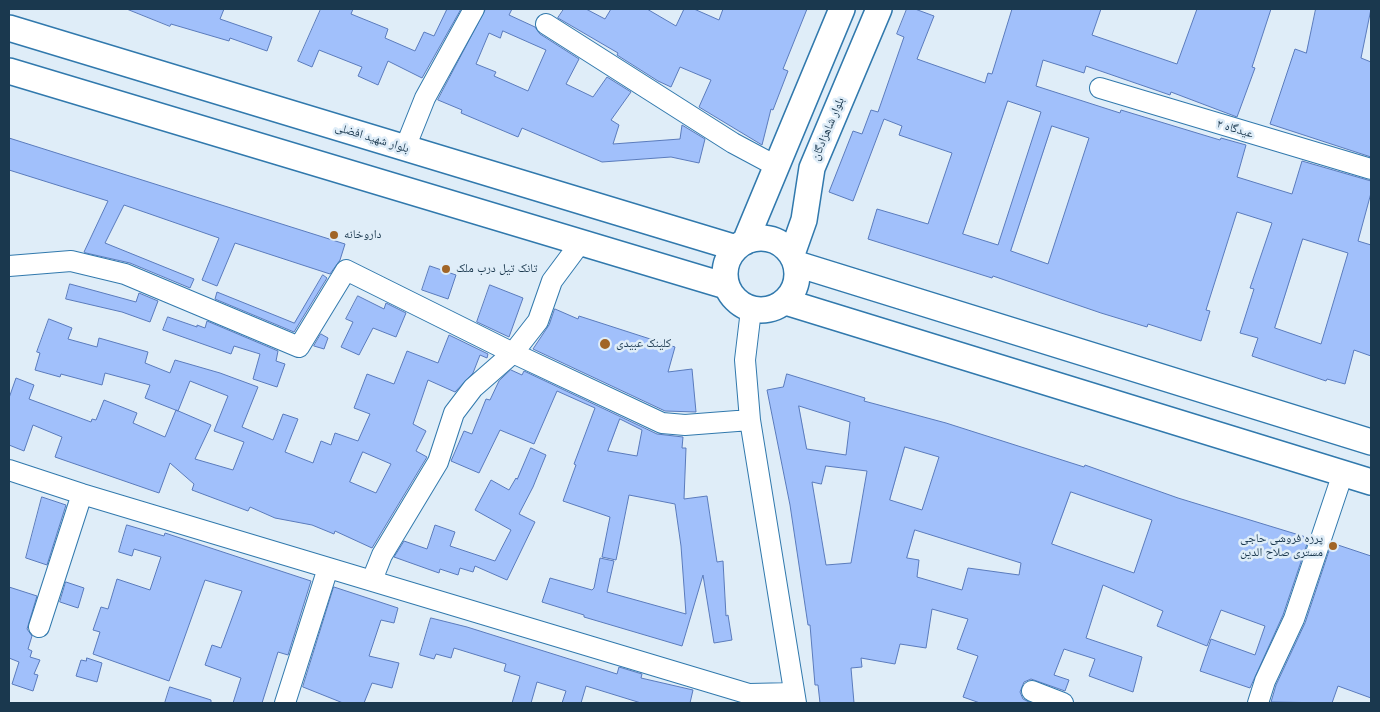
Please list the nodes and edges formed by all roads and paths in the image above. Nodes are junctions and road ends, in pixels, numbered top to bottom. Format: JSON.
{"nodes":[{"id":1,"x":474,"y":9,"type":"edge"},
{"id":2,"x":842,"y":9,"type":"edge"},
{"id":3,"x":879,"y":9,"type":"edge"},
{"id":4,"x":546,"y":24,"type":"dead end"},
{"id":5,"x":9,"y":28,"type":"edge"},
{"id":6,"x":9,"y":71,"type":"edge"},
{"id":7,"x":1100,"y":88,"type":"dead end"},
{"id":8,"x":405,"y":148,"type":"junction"},
{"id":9,"x":776,"y":166,"type":"junction"},
{"id":10,"x":1371,"y":170,"type":"edge"},
{"id":11,"x":581,"y":242,"type":"junction"},
{"id":12,"x":740,"y":245,"type":"junction"},
{"id":13,"x":794,"y":259,"type":"junction"},
{"id":14,"x":9,"y":266,"type":"edge"},
{"id":15,"x":726,"y":286,"type":"junction"},
{"id":16,"x":786,"y":302,"type":"junction"},
{"id":17,"x":751,"y":310,"type":"junction"},
{"id":18,"x":513,"y":353,"type":"junction"},
{"id":19,"x":750,"y":420,"type":"junction"},
{"id":20,"x":1371,"y":442,"type":"edge"},
{"id":21,"x":9,"y":470,"type":"edge"},
{"id":22,"x":1343,"y":473,"type":"junction"},
{"id":23,"x":1371,"y":482,"type":"edge"},
{"id":24,"x":82,"y":494,"type":"junction"},
{"id":25,"x":328,"y":568,"type":"junction"},
{"id":26,"x":372,"y":580,"type":"junction"},
{"id":27,"x":39,"y":627,"type":"dead end"},
{"id":28,"x":1032,"y":691,"type":"dead end"},
{"id":29,"x":795,"y":698,"type":"edge"},
{"id":30,"x":285,"y":703,"type":"edge"},
{"id":31,"x":1063,"y":703,"type":"edge"},
{"id":32,"x":1258,"y":703,"type":"edge"}],
"edges":[{"from":1,"to":8,"type":"street"},
{"from":2,"to":9,"type":"main road"},
{"from":3,"to":13,"type":"main road","name":"بلوار شاهزادگان"},
{"from":4,"to":9,"type":"street"},
{"from":5,"to":8,"type":"main road","name":"بلوار شهید افضلی"},
{"from":6,"to":11,"type":"main road"},
{"from":7,"to":10,"type":"street","name":"عیدگاه ۲"},
{"from":8,"to":12,"type":"main road","name":"بلوار شهید افضلی"},
{"from":9,"to":12,"type":"main road"},
{"from":11,"to":15,"type":"main road"},
{"from":11,"to":18,"type":"street"},
{"from":12,"to":13,"type":"main road"},
{"from":12,"to":15,"type":"main road"},
{"from":13,"to":16,"type":"main road"},
{"from":13,"to":20,"type":"main road"},
{"from":14,"to":18,"type":"street"},
{"from":15,"to":17,"type":"main road"},
{"from":16,"to":17,"type":"main road"},
{"from":16,"to":22,"type":"main road"},
{"from":17,"to":19,"type":"street"},
{"from":18,"to":19,"type":"street"},
{"from":18,"to":26,"type":"street"},
{"from":19,"to":29,"type":"street"},
{"from":21,"to":24,"type":"street"},
{"from":22,"to":23,"type":"main road"},
{"from":22,"to":32,"type":"street"},
{"from":24,"to":25,"type":"street"},
{"from":24,"to":27,"type":"street"},
{"from":25,"to":26,"type":"street"},
{"from":25,"to":30,"type":"street"},
{"from":26,"to":29,"type":"street"},
{"from":28,"to":31,"type":"street"}]}
